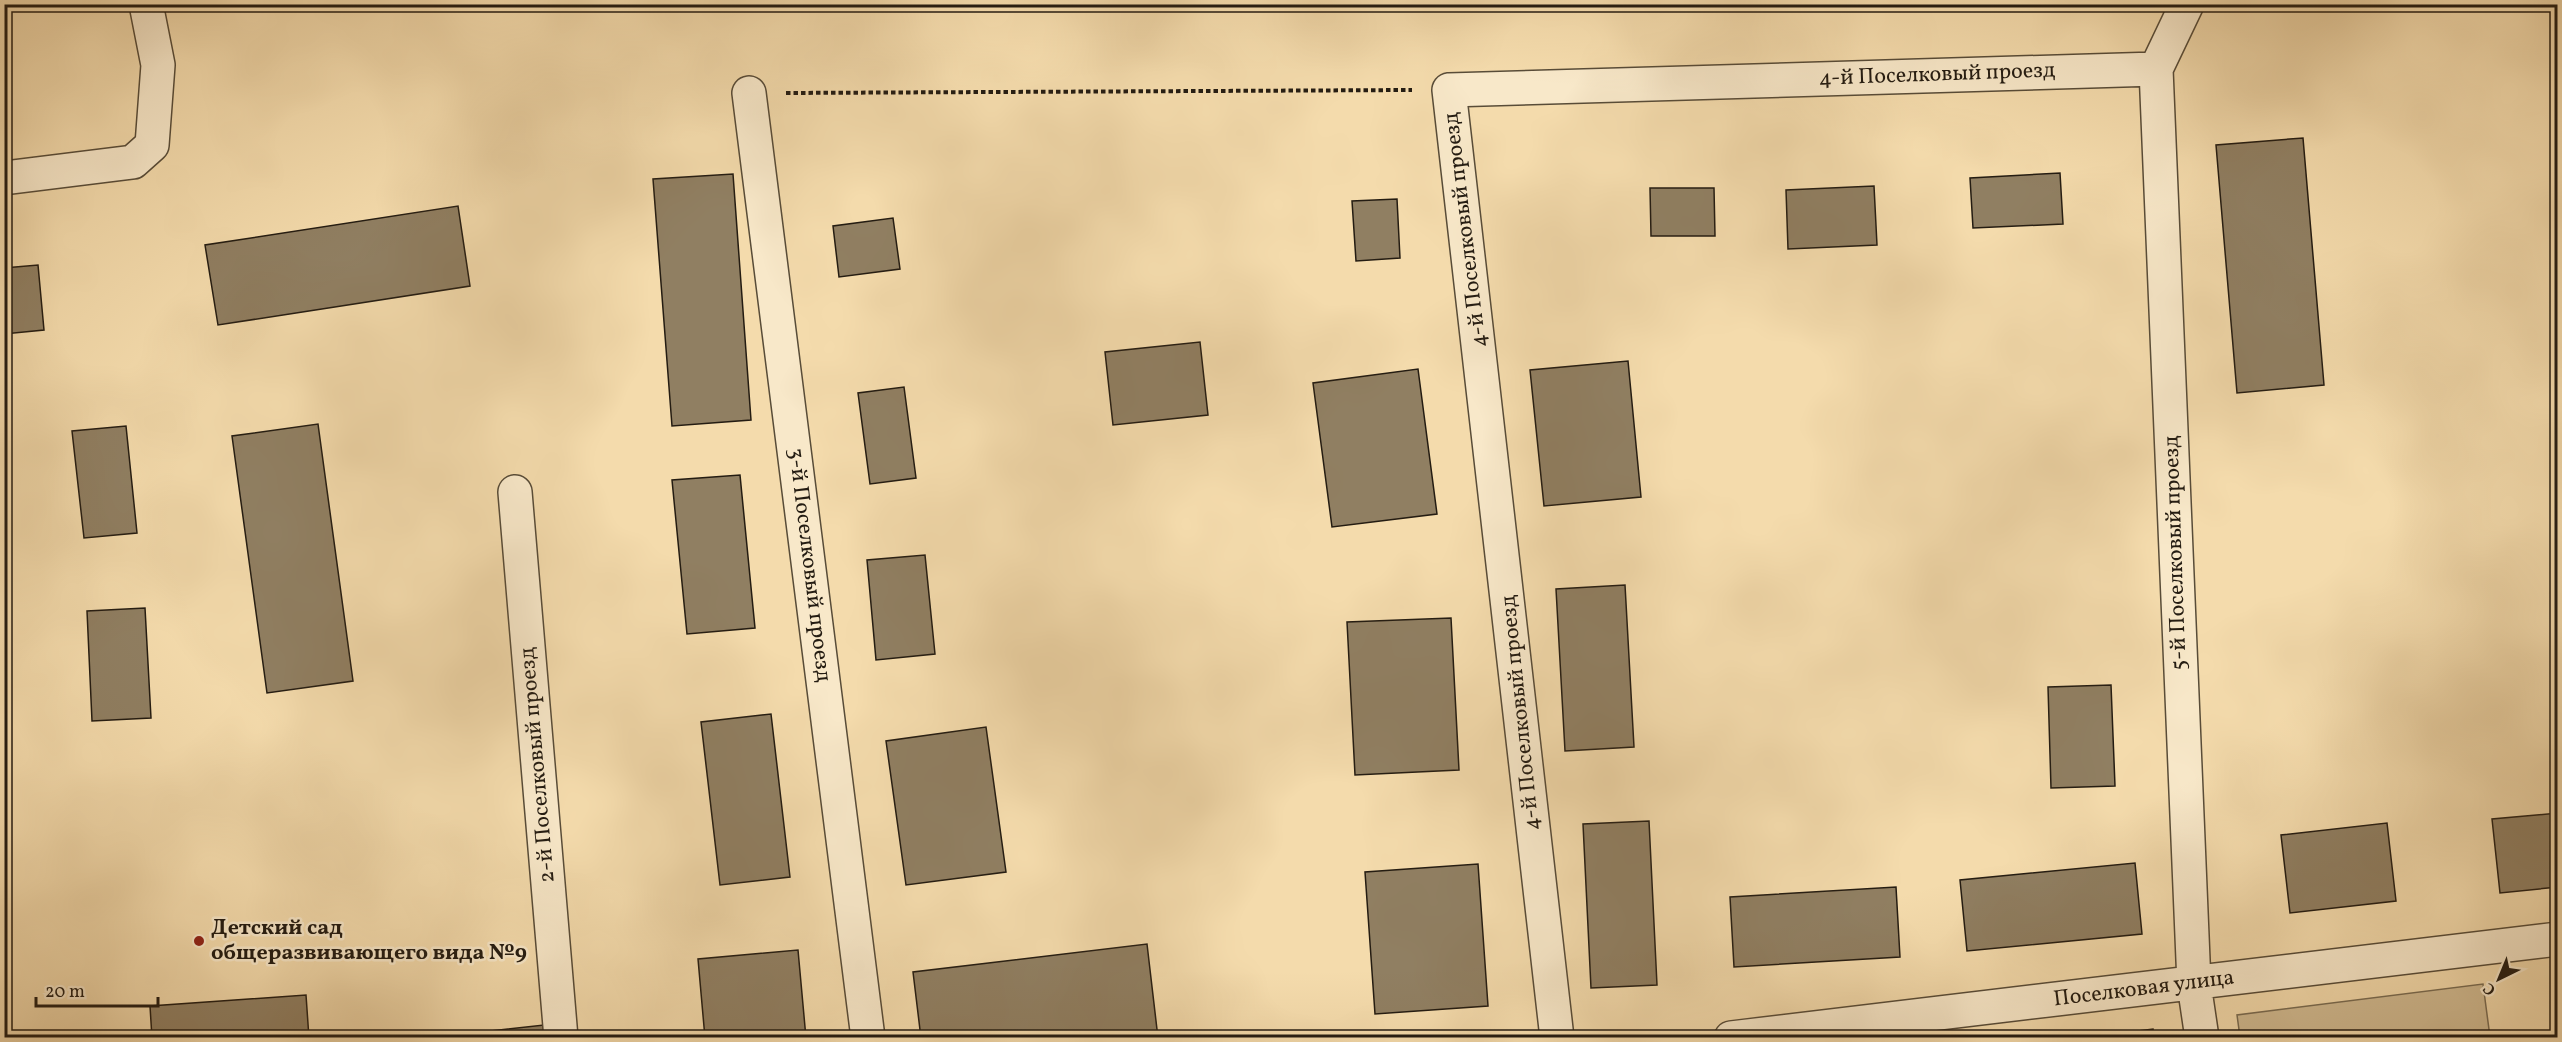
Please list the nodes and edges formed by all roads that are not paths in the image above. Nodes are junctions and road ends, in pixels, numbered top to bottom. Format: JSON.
{"nodes":[{"id":1,"x":146,"y":4,"type":"edge"},
{"id":2,"x":2187,"y":4,"type":"edge"},
{"id":3,"x":2156,"y":69,"type":"junction"},
{"id":4,"x":749,"y":93,"type":"road end"},
{"id":5,"x":4,"y":178,"type":"edge"},
{"id":6,"x":515,"y":492,"type":"dead end"},
{"id":7,"x":2558,"y":939,"type":"edge"},
{"id":8,"x":2194,"y":984,"type":"junction"},
{"id":9,"x":561,"y":1038,"type":"edge"},
{"id":10,"x":868,"y":1038,"type":"edge"},
{"id":11,"x":1557,"y":1038,"type":"edge"},
{"id":12,"x":1731,"y":1038,"type":"edge"},
{"id":13,"x":2202,"y":1038,"type":"edge"}],
"edges":[{"from":1,"to":5,"type":"street"},
{"from":2,"to":3,"type":"street"},
{"from":3,"to":8,"type":"street","name":"5-й Поселковый проезд"},
{"from":3,"to":11,"type":"street","name":"4-й Поселковый проезд"},
{"from":4,"to":10,"type":"street","name":"3-й Поселковый проезд"},
{"from":6,"to":9,"type":"street","name":"2-й Поселковый проезд"},
{"from":7,"to":8,"type":"street","name":"Поселковая улица"},
{"from":8,"to":12,"type":"street","name":"Поселковая улица"},
{"from":8,"to":13,"type":"street","name":"5-й Поселковый проезд"}]}
